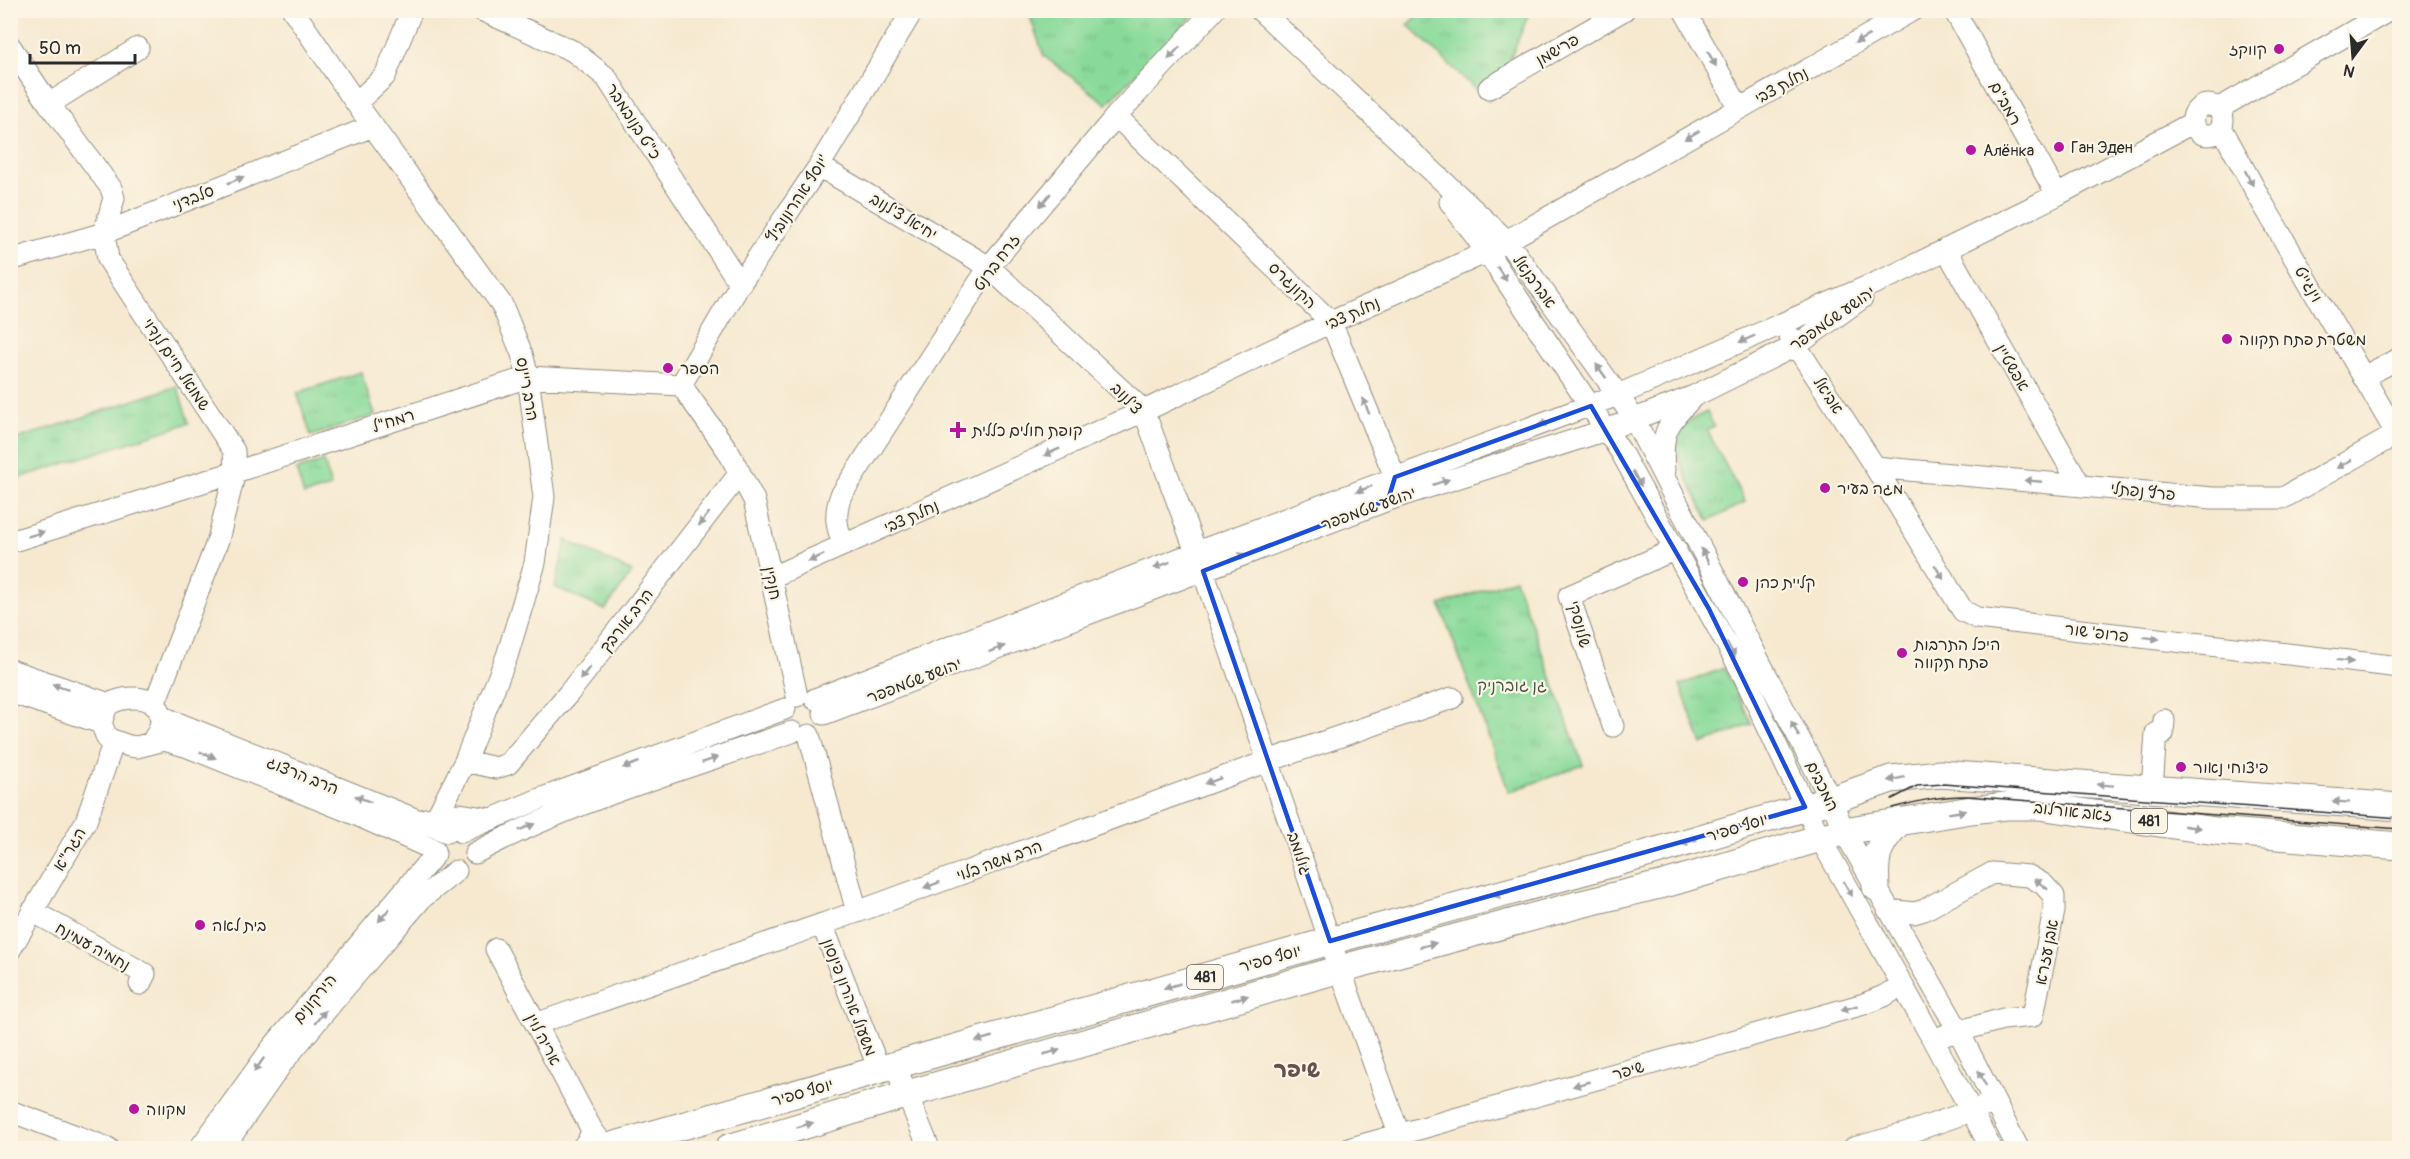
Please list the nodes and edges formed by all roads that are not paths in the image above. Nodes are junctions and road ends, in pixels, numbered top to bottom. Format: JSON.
{"nodes":[{"id":1,"x":293,"y":10,"type":"edge"},
{"id":2,"x":412,"y":10,"type":"edge"},
{"id":3,"x":481,"y":10,"type":"edge"},
{"id":4,"x":913,"y":10,"type":"edge"},
{"id":5,"x":1214,"y":10,"type":"edge"},
{"id":6,"x":1260,"y":10,"type":"edge"},
{"id":7,"x":1624,"y":10,"type":"edge"},
{"id":8,"x":1684,"y":10,"type":"edge"},
{"id":9,"x":1913,"y":10,"type":"edge"},
{"id":10,"x":1954,"y":10,"type":"edge"},
{"id":11,"x":2390,"y":10,"type":"edge"},
{"id":12,"x":10,"y":46,"type":"edge"},
{"id":13,"x":138,"y":48,"type":"dead end"},
{"id":14,"x":1489,"y":88,"type":"dead end"},
{"id":15,"x":356,"y":103,"type":"junction"},
{"id":16,"x":49,"y":104,"type":"junction"},
{"id":17,"x":1739,"y":108,"type":"junction"},
{"id":18,"x":1116,"y":116,"type":"junction"},
{"id":19,"x":2219,"y":118,"type":"junction"},
{"id":20,"x":373,"y":126,"type":"junction"},
{"id":21,"x":1418,"y":159,"type":"junction"},
{"id":22,"x":819,"y":166,"type":"junction"},
{"id":23,"x":2057,"y":195,"type":"junction"},
{"id":24,"x":104,"y":233,"type":"junction"},
{"id":25,"x":1507,"y":241,"type":"junction"},
{"id":26,"x":1946,"y":249,"type":"junction"},
{"id":27,"x":1487,"y":252,"type":"junction"},
{"id":28,"x":10,"y":260,"type":"edge"},
{"id":29,"x":989,"y":267,"type":"junction"},
{"id":30,"x":1896,"y":274,"type":"junction"},
{"id":31,"x":740,"y":284,"type":"junction"},
{"id":32,"x":1331,"y":322,"type":"junction"},
{"id":33,"x":1781,"y":324,"type":"junction"},
{"id":34,"x":1797,"y":345,"type":"junction"},
{"id":35,"x":2400,"y":358,"type":"edge"},
{"id":36,"x":528,"y":377,"type":"junction"},
{"id":37,"x":2363,"y":377,"type":"junction"},
{"id":38,"x":681,"y":385,"type":"junction"},
{"id":39,"x":1618,"y":395,"type":"junction"},
{"id":40,"x":1694,"y":396,"type":"junction"},
{"id":41,"x":1591,"y":406,"type":"junction"},
{"id":42,"x":1144,"y":411,"type":"junction"},
{"id":43,"x":1634,"y":419,"type":"junction"},
{"id":44,"x":1606,"y":430,"type":"junction"},
{"id":45,"x":2398,"y":438,"type":"edge"},
{"id":46,"x":1875,"y":467,"type":"junction"},
{"id":47,"x":235,"y":472,"type":"junction"},
{"id":48,"x":740,"y":473,"type":"junction"},
{"id":49,"x":1395,"y":477,"type":"junction"},
{"id":50,"x":1664,"y":477,"type":"junction"},
{"id":51,"x":2080,"y":485,"type":"junction"},
{"id":52,"x":188,"y":487,"type":"junction"},
{"id":53,"x":1388,"y":500,"type":"junction"},
{"id":54,"x":218,"y":540,"type":"junction"},
{"id":55,"x":10,"y":542,"type":"edge"},
{"id":56,"x":843,"y":545,"type":"junction"},
{"id":57,"x":1676,"y":549,"type":"junction"},
{"id":58,"x":1199,"y":562,"type":"junction"},
{"id":59,"x":772,"y":577,"type":"junction"},
{"id":60,"x":2400,"y":667,"type":"edge"},
{"id":61,"x":10,"y":670,"type":"edge"},
{"id":62,"x":10,"y":692,"type":"edge"},
{"id":63,"x":1452,"y":698,"type":"dead end"},
{"id":64,"x":805,"y":704,"type":"junction"},
{"id":65,"x":157,"y":711,"type":"junction"},
{"id":66,"x":105,"y":713,"type":"junction"},
{"id":67,"x":2164,"y":720,"type":"dead end"},
{"id":68,"x":1613,"y":726,"type":"dead end"},
{"id":69,"x":801,"y":733,"type":"junction"},
{"id":70,"x":114,"y":741,"type":"junction"},
{"id":71,"x":152,"y":742,"type":"junction"},
{"id":72,"x":465,"y":761,"type":"junction"},
{"id":73,"x":1268,"y":761,"type":"junction"},
{"id":74,"x":2152,"y":789,"type":"junction"},
{"id":75,"x":1831,"y":800,"type":"junction"},
{"id":76,"x":1805,"y":807,"type":"junction"},
{"id":77,"x":2400,"y":807,"type":"edge"},
{"id":78,"x":491,"y":819,"type":"junction"},
{"id":79,"x":1899,"y":821,"type":"junction"},
{"id":80,"x":441,"y":826,"type":"junction"},
{"id":81,"x":395,"y":832,"type":"junction"},
{"id":82,"x":1832,"y":834,"type":"junction"},
{"id":83,"x":2400,"y":846,"type":"edge"},
{"id":84,"x":435,"y":852,"type":"junction"},
{"id":85,"x":475,"y":853,"type":"junction"},
{"id":86,"x":456,"y":871,"type":"junction"},
{"id":87,"x":411,"y":882,"type":"junction"},
{"id":88,"x":1882,"y":898,"type":"junction"},
{"id":89,"x":32,"y":912,"type":"junction"},
{"id":90,"x":857,"y":912,"type":"junction"},
{"id":91,"x":822,"y":924,"type":"junction"},
{"id":92,"x":1330,"y":941,"type":"junction"},
{"id":93,"x":496,"y":949,"type":"dead end"},
{"id":94,"x":10,"y":950,"type":"edge"},
{"id":95,"x":1340,"y":969,"type":"junction"},
{"id":96,"x":140,"y":984,"type":"dead end"},
{"id":97,"x":1902,"y":985,"type":"junction"},
{"id":98,"x":544,"y":1021,"type":"dead end"},
{"id":99,"x":1958,"y":1030,"type":"junction"},
{"id":100,"x":1932,"y":1038,"type":"junction"},
{"id":101,"x":887,"y":1067,"type":"junction"},
{"id":102,"x":908,"y":1094,"type":"junction"},
{"id":103,"x":1995,"y":1102,"type":"junction"},
{"id":104,"x":1972,"y":1110,"type":"junction"},
{"id":105,"x":10,"y":1111,"type":"edge"},
{"id":106,"x":1401,"y":1142,"type":"edge"},
{"id":107,"x":596,"y":1144,"type":"edge"},
{"id":108,"x":108,"y":1149,"type":"edge"},
{"id":109,"x":200,"y":1149,"type":"edge"},
{"id":110,"x":223,"y":1149,"type":"edge"},
{"id":111,"x":729,"y":1149,"type":"edge"},
{"id":112,"x":929,"y":1149,"type":"edge"},
{"id":113,"x":1352,"y":1149,"type":"edge"},
{"id":114,"x":1854,"y":1149,"type":"edge"},
{"id":115,"x":1991,"y":1149,"type":"edge"},
{"id":116,"x":2018,"y":1149,"type":"edge"}],
"edges":[{"from":1,"to":15,"type":"street","name":"הרב ריינס"},
{"from":2,"to":15,"type":"street"},
{"from":3,"to":31,"type":"street","name":"כ\"ט בנובמבר"},
{"from":4,"to":22,"type":"street","name":"יוסף אהרונוביץ'"},
{"from":5,"to":18,"type":"street","name":"זרח ברנט","one_way":true},
{"from":6,"to":21,"type":"street","name":"אברבנאל"},
{"from":7,"to":14,"type":"street","name":"פרישמן"},
{"from":8,"to":17,"type":"street","one_way":true},
{"from":9,"to":17,"type":"street","name":"נחלת צבי","one_way":true},
{"from":10,"to":23,"type":"street","name":"רמב\"ם"},
{"from":11,"to":19,"type":"street"},
{"from":12,"to":16,"type":"street","name":"שמואל חיים לנדוי"},
{"from":13,"to":16,"type":"street"},
{"from":15,"to":20,"type":"street","name":"הרב ריינס"},
{"from":16,"to":24,"type":"street","name":"שמואל חיים לנדוי"},
{"from":17,"to":25,"type":"street","name":"נחלת צבי","one_way":true},
{"from":18,"to":29,"type":"street","name":"זרח ברנט","one_way":true},
{"from":18,"to":32,"type":"street","name":"הקונגרס"},
{"from":19,"to":23,"type":"street","name":"יהושע שטמפפר"},
{"from":19,"to":37,"type":"street","name":"וינגייט","one_way":true},
{"from":24,"to":20,"type":"street","name":"סלבדני","one_way":true},
{"from":20,"to":36,"type":"street","name":"הרב ריינס"},
{"from":21,"to":25,"type":"street","name":"אברבנאל"},
{"from":21,"to":27,"type":"street","name":"אברבנאל"},
{"from":22,"to":29,"type":"street","name":"יחיאל צ'לנוב"},
{"from":22,"to":31,"type":"street","name":"יוסף אהרונוביץ'"},
{"from":23,"to":26,"type":"street","name":"יהושע שטמפפר"},
{"from":24,"to":28,"type":"street","name":"סלבדני"},
{"from":24,"to":47,"type":"street","name":"שמואל חיים לנדוי"},
{"from":25,"to":27,"type":"street","name":"נחלת צבי"},
{"from":39,"to":25,"type":"street","name":"אברבנאל","one_way":true},
{"from":26,"to":30,"type":"street","name":"יהושע שטמפפר"},
{"from":26,"to":51,"type":"street","name":"אפשטיין"},
{"from":27,"to":32,"type":"street","name":"נחלת צבי"},
{"from":27,"to":41,"type":"street","name":"אברבנאל","one_way":true},
{"from":29,"to":42,"type":"street","name":"צ'לנוב"},
{"from":29,"to":56,"type":"street","name":"זרח ברנט"},
{"from":30,"to":33,"type":"street","name":"יהושע שטמפפר"},
{"from":30,"to":34,"type":"street","name":"יהושע שטמפפר"},
{"from":31,"to":38,"type":"street","name":"יוסף אהרונוביץ'"},
{"from":32,"to":42,"type":"street","name":"נחלת צבי"},
{"from":49,"to":32,"type":"street","name":"הקונגרס","one_way":true},
{"from":33,"to":34,"type":"street","name":"אביאל"},
{"from":33,"to":39,"type":"street","name":"יהושע שטמפפר","one_way":true},
{"from":34,"to":40,"type":"street","name":"יהושע שטמפפר"},
{"from":34,"to":46,"type":"street","name":"אביאל"},
{"from":35,"to":37,"type":"street"},
{"from":36,"to":38,"type":"street","name":"רמח\"ל"},
{"from":36,"to":47,"type":"street","name":"רמח\"ל"},
{"from":36,"to":72,"type":"street","name":"הרב ריינס"},
{"from":37,"to":45,"type":"street","name":"וינגייט"},
{"from":38,"to":48,"type":"street"},
{"from":39,"to":41,"type":"street","name":"יהושע שטמפפר"},
{"from":39,"to":43,"type":"street","name":"אברבנאל"},
{"from":40,"to":43,"type":"street","name":"יהושע שטמפפר"},
{"from":40,"to":50,"type":"street"},
{"from":41,"to":44,"type":"street","name":"אברבנאל"},
{"from":41,"to":49,"type":"street","name":"יהושע שטמפפר","one_way":true},
{"from":42,"to":56,"type":"street","name":"נחלת צבי","one_way":true},
{"from":42,"to":58,"type":"street","name":"צ'לנוב"},
{"from":43,"to":44,"type":"street","name":"יהושע שטמפפר"},
{"from":43,"to":50,"type":"street","name":"המכבים"},
{"from":53,"to":44,"type":"street","name":"יהושע שטמפפר","one_way":true},
{"from":44,"to":57,"type":"street","name":"המכבים","one_way":true},
{"from":45,"to":51,"type":"street","name":"פרץ נפתלי","one_way":true},
{"from":51,"to":46,"type":"street","name":"פרץ נפתלי","one_way":true},
{"from":46,"to":60,"type":"street","name":"פרופ' שור","one_way":true},
{"from":47,"to":52,"type":"street","name":"רמח\"ל"},
{"from":47,"to":54,"type":"street","name":"שמואל חיים לנדוי"},
{"from":48,"to":59,"type":"street","name":"חנקין"},
{"from":48,"to":72,"type":"street","name":"הרב אורבך","one_way":true},
{"from":49,"to":53,"type":"street"},
{"from":49,"to":58,"type":"street","name":"יהושע שטמפפר","one_way":true},
{"from":75,"to":50,"type":"street","name":"המכבים","one_way":true},
{"from":52,"to":54,"type":"street"},
{"from":55,"to":52,"type":"street","name":"רמח\"ל","one_way":true},
{"from":58,"to":53,"type":"street","name":"יהושע שטמפפר","one_way":true},
{"from":54,"to":65,"type":"street","name":"שמואל חיים לנדוי"},
{"from":56,"to":59,"type":"street","name":"נחלת צבי","one_way":true},
{"from":57,"to":68,"type":"street","name":"שלונסקי"},
{"from":57,"to":76,"type":"street","name":"המכבים","one_way":true},
{"from":58,"to":64,"type":"street","name":"יהושע שטמפפר"},
{"from":58,"to":73,"type":"street","name":"גולומב"},
{"from":59,"to":64,"type":"street","name":"חנקין"},
{"from":66,"to":61,"type":"street","one_way":true},
{"from":62,"to":66,"type":"street"},
{"from":63,"to":73,"type":"street","name":"הרב משה בלוי"},
{"from":64,"to":69,"type":"street","name":"חנקין"},
{"from":64,"to":69,"type":"street"},
{"from":64,"to":78,"type":"street","name":"יהושע שטמפפר","one_way":true},
{"from":65,"to":66,"type":"street","name":"הרב הרצוג"},
{"from":65,"to":71,"type":"street"},
{"from":80,"to":65,"type":"street","name":"הרב הרצוג","one_way":true},
{"from":66,"to":70,"type":"street"},
{"from":67,"to":74,"type":"street"},
{"from":85,"to":69,"type":"street","one_way":true},
{"from":69,"to":90,"type":"street"},
{"from":70,"to":71,"type":"street","name":"הרב הרצוג"},
{"from":70,"to":89,"type":"street","name":"הגר\"א"},
{"from":71,"to":81,"type":"street","name":"הרב הרצוג","one_way":true},
{"from":72,"to":80,"type":"street","name":"הרב ריינס"},
{"from":73,"to":90,"type":"street","name":"הרב משה בלוי","one_way":true},
{"from":73,"to":92,"type":"street","name":"גולומב"},
{"from":74,"to":75,"type":"main road","name":"זאב אורלוב","number":"481","one_way":true},
{"from":77,"to":74,"type":"main road","name":"זאב אורלוב","number":"481","one_way":true},
{"from":75,"to":76,"type":"main road","name":"יוסף ספיר","number":"481"},
{"from":75,"to":82,"type":"street","name":"המכבים"},
{"from":76,"to":82,"type":"street","name":"המכבים"},
{"from":76,"to":92,"type":"main road","name":"יוסף ספיר","number":"481","one_way":true},
{"from":78,"to":80,"type":"street","name":"יהושע שטמפפר"},
{"from":78,"to":80,"type":"street"},
{"from":79,"to":82,"type":"main road","name":"זאב אורלוב","number":"481"},
{"from":79,"to":83,"type":"main road","name":"זאב אורלוב","number":"481","one_way":true},
{"from":79,"to":88,"type":"main road"},
{"from":80,"to":84,"type":"street"},
{"from":80,"to":85,"type":"street"},
{"from":81,"to":84,"type":"street","name":"הרב הרצוג"},
{"from":81,"to":87,"type":"street"},
{"from":82,"to":88,"type":"street","name":"המכבים"},
{"from":95,"to":82,"type":"main road","name":"יוסף ספיר","number":"481","one_way":true},
{"from":82,"to":97,"type":"street","name":"המכבים","one_way":true},
{"from":84,"to":86,"type":"street"},
{"from":84,"to":87,"type":"street","name":"הירקונים"},
{"from":85,"to":86,"type":"street"},
{"from":110,"to":86,"type":"street","name":"הירקונים","one_way":true},
{"from":87,"to":109,"type":"street","name":"הירקונים","one_way":true},
{"from":88,"to":99,"type":"street","name":"המכבים"},
{"from":99,"to":88,"type":"street","name":"אבן עזרא","one_way":true},
{"from":89,"to":94,"type":"street","name":"הגר\"א"},
{"from":89,"to":96,"type":"street","name":"נחמיה עמינח"},
{"from":90,"to":91,"type":"street","name":"הרב משה בלוי"},
{"from":91,"to":98,"type":"street","name":"הרב משה בלוי"},
{"from":91,"to":101,"type":"street","name":"משעול אהרון פינסון"},
{"from":92,"to":95,"type":"street","name":"גולומב"},
{"from":92,"to":101,"type":"main road","name":"יוסף ספיר","number":"481","one_way":true},
{"from":93,"to":107,"type":"street","name":"אריה לוין"},
{"from":102,"to":95,"type":"main road","name":"יוסף ספיר","number":"481","one_way":true},
{"from":95,"to":106,"type":"street","name":"גולומב"},
{"from":97,"to":100,"type":"street","name":"המכבים"},
{"from":97,"to":106,"type":"street","name":"שיפר","one_way":true},
{"from":99,"to":100,"type":"street","name":"אבן עזרא"},
{"from":103,"to":99,"type":"street","name":"המכבים","one_way":true},
{"from":100,"to":104,"type":"street","name":"המכבים"},
{"from":101,"to":102,"type":"street","name":"משעול אהרון פינסון"},
{"from":101,"to":107,"type":"main road","name":"יוסף ספיר","number":"481"},
{"from":111,"to":102,"type":"main road","name":"יוסף ספיר","number":"481","one_way":true},
{"from":102,"to":112,"type":"street","name":"משעול אהרון פינסון"},
{"from":103,"to":104,"type":"street"},
{"from":103,"to":116,"type":"street","name":"המכבים"},
{"from":104,"to":114,"type":"street"},
{"from":104,"to":115,"type":"street","name":"המכבים"},
{"from":105,"to":108,"type":"street"},
{"from":106,"to":113,"type":"street","name":"שיפר"}]}
